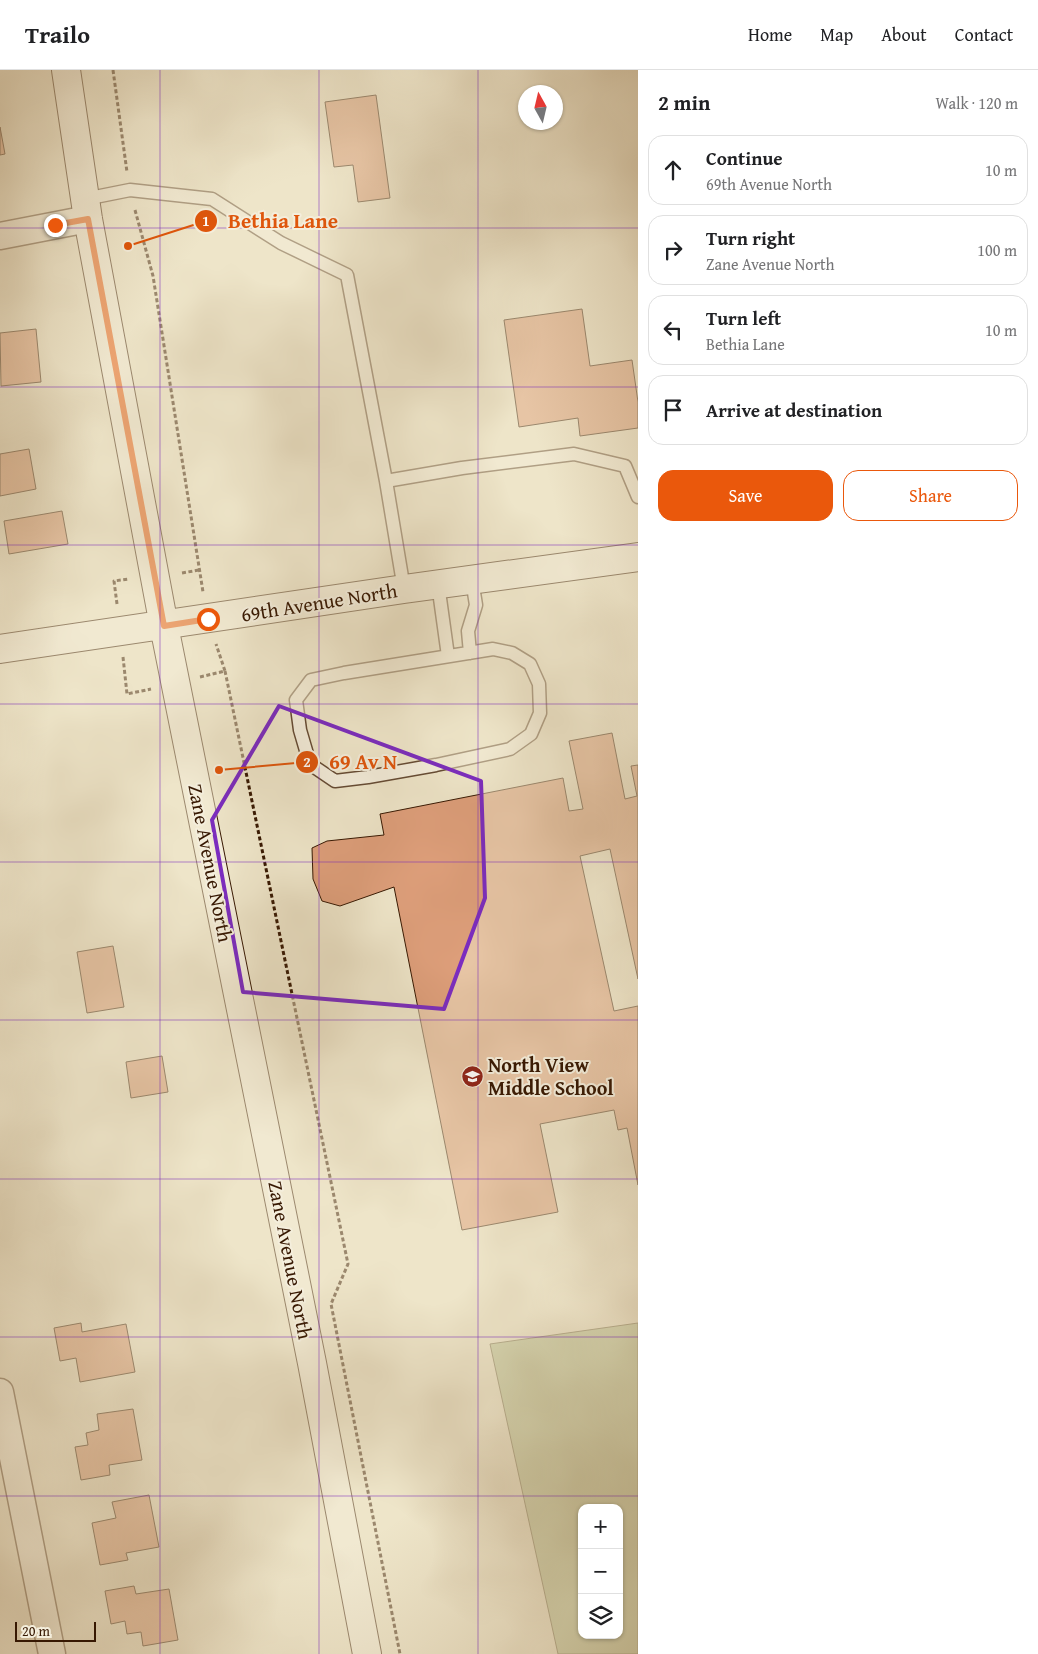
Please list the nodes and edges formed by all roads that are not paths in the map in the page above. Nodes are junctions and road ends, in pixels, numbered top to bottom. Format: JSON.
{"nodes":[{"id":1,"x":66,"y":70,"type":"edge"},
{"id":2,"x":86,"y":209,"type":"junction"},
{"id":3,"x":0,"y":236,"type":"edge"},
{"id":4,"x":386,"y":481,"type":"junction"},
{"id":5,"x":638,"y":497,"type":"edge"},
{"id":6,"x":638,"y":557,"type":"edge"},
{"id":7,"x":472,"y":580,"type":"junction"},
{"id":8,"x":438,"y":584,"type":"junction"},
{"id":9,"x":404,"y":589,"type":"junction"},
{"id":10,"x":164,"y":626,"type":"junction"},
{"id":11,"x":0,"y":650,"type":"edge"},
{"id":12,"x":470,"y":653,"type":"junction"},
{"id":13,"x":448,"y":656,"type":"junction"},
{"id":14,"x":0,"y":1392,"type":"edge"},
{"id":15,"x":52,"y":1654,"type":"edge"},
{"id":16,"x":367,"y":1654,"type":"edge"}],
"edges":[{"from":1,"to":2,"type":"street","name":"Zane Avenue North"},
{"from":2,"to":3,"type":"street"},
{"from":2,"to":4,"type":"lane"},
{"from":2,"to":10,"type":"street","name":"Zane Avenue North"},
{"from":4,"to":5,"type":"lane"},
{"from":4,"to":9,"type":"lane"},
{"from":6,"to":7,"type":"street","name":"69th Avenue North"},
{"from":7,"to":8,"type":"street","name":"69th Avenue North"},
{"from":7,"to":12,"type":"lane"},
{"from":8,"to":9,"type":"street","name":"69th Avenue North"},
{"from":8,"to":13,"type":"lane"},
{"from":9,"to":10,"type":"street","name":"69th Avenue North"},
{"from":10,"to":11,"type":"street","name":"69th Avenue North"},
{"from":10,"to":16,"type":"street","name":"Zane Avenue North"},
{"from":12,"to":13,"type":"lane"},
{"from":12,"to":13,"type":"lane"},
{"from":14,"to":15,"type":"street"}]}
